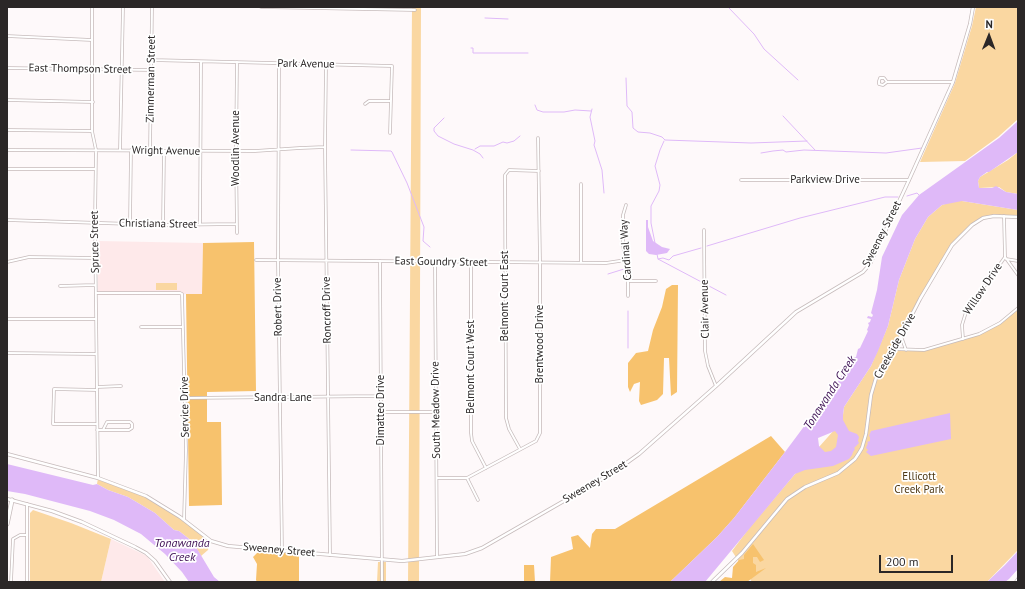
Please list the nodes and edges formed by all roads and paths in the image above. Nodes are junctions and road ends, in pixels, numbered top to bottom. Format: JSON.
{"nodes":[{"id":1,"x":92,"y":7,"type":"edge"},
{"id":2,"x":123,"y":7,"type":"edge"},
{"id":3,"x":152,"y":7,"type":"edge"},
{"id":4,"x":261,"y":7,"type":"edge"},
{"id":5,"x":973,"y":7,"type":"edge"},
{"id":6,"x":356,"y":8,"type":"edge"},
{"id":7,"x":415,"y":10,"type":"dead end"},
{"id":8,"x":7,"y":36,"type":"edge"},
{"id":9,"x":92,"y":40,"type":"junction"},
{"id":10,"x":152,"y":60,"type":"junction"},
{"id":11,"x":201,"y":62,"type":"junction"},
{"id":12,"x":237,"y":62,"type":"junction"},
{"id":13,"x":279,"y":63,"type":"junction"},
{"id":14,"x":326,"y":64,"type":"junction"},
{"id":15,"x":7,"y":68,"type":"edge"},
{"id":16,"x":92,"y":70,"type":"junction"},
{"id":17,"x":122,"y":70,"type":"junction"},
{"id":18,"x":152,"y":70,"type":"junction"},
{"id":19,"x":887,"y":82,"type":"dead end"},
{"id":20,"x":952,"y":82,"type":"junction"},
{"id":21,"x":7,"y":100,"type":"edge"},
{"id":22,"x":390,"y":101,"type":"junction"},
{"id":23,"x":93,"y":102,"type":"junction"},
{"id":24,"x":366,"y":104,"type":"dead end"},
{"id":25,"x":7,"y":130,"type":"edge"},
{"id":26,"x":92,"y":131,"type":"junction"},
{"id":27,"x":390,"y":133,"type":"dead end"},
{"id":28,"x":538,"y":138,"type":"dead end"},
{"id":29,"x":325,"y":147,"type":"junction"},
{"id":30,"x":278,"y":149,"type":"junction"},
{"id":31,"x":7,"y":150,"type":"edge"},
{"id":32,"x":96,"y":150,"type":"junction"},
{"id":33,"x":120,"y":150,"type":"junction"},
{"id":34,"x":131,"y":150,"type":"junction"},
{"id":35,"x":150,"y":151,"type":"junction"},
{"id":36,"x":164,"y":151,"type":"junction"},
{"id":37,"x":236,"y":151,"type":"junction"},
{"id":38,"x":200,"y":152,"type":"junction"},
{"id":39,"x":7,"y":169,"type":"edge"},
{"id":40,"x":95,"y":170,"type":"junction"},
{"id":41,"x":538,"y":171,"type":"junction"},
{"id":42,"x":741,"y":180,"type":"dead end"},
{"id":43,"x":909,"y":180,"type":"junction"},
{"id":44,"x":581,"y":184,"type":"dead end"},
{"id":45,"x":626,"y":205,"type":"dead end"},
{"id":46,"x":1004,"y":216,"type":"junction"},
{"id":47,"x":1018,"y":217,"type":"edge"},
{"id":48,"x":7,"y":220,"type":"edge"},
{"id":49,"x":95,"y":222,"type":"junction"},
{"id":50,"x":130,"y":223,"type":"junction"},
{"id":51,"x":163,"y":224,"type":"junction"},
{"id":52,"x":200,"y":224,"type":"junction"},
{"id":53,"x":236,"y":224,"type":"junction"},
{"id":54,"x":704,"y":230,"type":"dead end"},
{"id":55,"x":236,"y":233,"type":"dead end"},
{"id":56,"x":95,"y":258,"type":"junction"},
{"id":57,"x":1006,"y":258,"type":"junction"},
{"id":58,"x":256,"y":260,"type":"dead end"},
{"id":59,"x":626,"y":260,"type":"junction"},
{"id":60,"x":278,"y":261,"type":"junction"},
{"id":61,"x":327,"y":261,"type":"junction"},
{"id":62,"x":380,"y":261,"type":"junction"},
{"id":63,"x":1018,"y":261,"type":"edge"},
{"id":64,"x":7,"y":262,"type":"edge"},
{"id":65,"x":435,"y":262,"type":"junction"},
{"id":66,"x":471,"y":262,"type":"junction"},
{"id":67,"x":540,"y":262,"type":"junction"},
{"id":68,"x":505,"y":263,"type":"junction"},
{"id":69,"x":581,"y":263,"type":"junction"},
{"id":70,"x":1018,"y":275,"type":"edge"},
{"id":71,"x":628,"y":281,"type":"junction"},
{"id":72,"x":656,"y":281,"type":"dead end"},
{"id":73,"x":96,"y":285,"type":"junction"},
{"id":74,"x":60,"y":286,"type":"dead end"},
{"id":75,"x":96,"y":293,"type":"junction"},
{"id":76,"x":628,"y":296,"type":"dead end"},
{"id":77,"x":1018,"y":308,"type":"edge"},
{"id":78,"x":7,"y":319,"type":"edge"},
{"id":79,"x":96,"y":319,"type":"junction"},
{"id":80,"x":141,"y":327,"type":"dead end"},
{"id":81,"x":183,"y":327,"type":"junction"},
{"id":82,"x":901,"y":336,"type":"junction"},
{"id":83,"x":963,"y":339,"type":"junction"},
{"id":84,"x":893,"y":349,"type":"junction"},
{"id":85,"x":906,"y":350,"type":"junction"},
{"id":86,"x":7,"y":353,"type":"edge"},
{"id":87,"x":96,"y":354,"type":"junction"},
{"id":88,"x":121,"y":386,"type":"dead end"},
{"id":89,"x":716,"y":386,"type":"junction"},
{"id":90,"x":97,"y":387,"type":"junction"},
{"id":91,"x":97,"y":390,"type":"junction"},
{"id":92,"x":381,"y":396,"type":"junction"},
{"id":93,"x":329,"y":397,"type":"junction"},
{"id":94,"x":185,"y":398,"type":"junction"},
{"id":95,"x":280,"y":398,"type":"junction"},
{"id":96,"x":381,"y":412,"type":"junction"},
{"id":97,"x":436,"y":412,"type":"junction"},
{"id":98,"x":97,"y":424,"type":"junction"},
{"id":99,"x":97,"y":430,"type":"junction"},
{"id":100,"x":103,"y":430,"type":"junction"},
{"id":101,"x":520,"y":449,"type":"junction"},
{"id":102,"x":7,"y":454,"type":"edge"},
{"id":103,"x":486,"y":468,"type":"junction"},
{"id":104,"x":98,"y":478,"type":"junction"},
{"id":105,"x":437,"y":478,"type":"junction"},
{"id":106,"x":467,"y":478,"type":"junction"},
{"id":107,"x":9,"y":500,"type":"edge"},
{"id":108,"x":478,"y":500,"type":"dead end"},
{"id":109,"x":27,"y":504,"type":"junction"},
{"id":110,"x":184,"y":520,"type":"junction"},
{"id":111,"x":7,"y":524,"type":"edge"},
{"id":112,"x":27,"y":535,"type":"junction"},
{"id":113,"x":282,"y":551,"type":"junction"},
{"id":114,"x":330,"y":555,"type":"junction"},
{"id":115,"x":437,"y":557,"type":"junction"},
{"id":116,"x":381,"y":559,"type":"junction"},
{"id":117,"x":1018,"y":579,"type":"edge"},
{"id":118,"x":12,"y":582,"type":"edge"},
{"id":119,"x":27,"y":582,"type":"edge"},
{"id":120,"x":170,"y":582,"type":"edge"},
{"id":121,"x":382,"y":582,"type":"edge"},
{"id":122,"x":712,"y":582,"type":"edge"},
{"id":123,"x":1016,"y":582,"type":"edge"}],
"edges":[{"from":1,"to":9,"type":"street","name":"Spruce Street"},
{"from":2,"to":17,"type":"street"},
{"from":3,"to":10,"type":"street","name":"Zimmerman Street"},
{"from":4,"to":6,"type":"street"},
{"from":5,"to":20,"type":"street","name":"Sweeney Street"},
{"from":6,"to":7,"type":"street"},
{"from":8,"to":9,"type":"street"},
{"from":9,"to":16,"type":"street","name":"Spruce Street"},
{"from":10,"to":11,"type":"street","name":"Park Avenue"},
{"from":10,"to":18,"type":"street","name":"Zimmerman Street"},
{"from":11,"to":12,"type":"street","name":"Park Avenue"},
{"from":11,"to":38,"type":"street"},
{"from":12,"to":13,"type":"street","name":"Park Avenue"},
{"from":12,"to":37,"type":"street","name":"Woodlin Avenue"},
{"from":13,"to":14,"type":"street","name":"Park Avenue"},
{"from":13,"to":30,"type":"street","name":"Robert Drive"},
{"from":14,"to":22,"type":"street","name":"Park Avenue"},
{"from":14,"to":29,"type":"street","name":"Roncroff Drive"},
{"from":15,"to":16,"type":"street","name":"East Thompson Street"},
{"from":16,"to":17,"type":"street","name":"East Thompson Street"},
{"from":16,"to":23,"type":"street","name":"Spruce Street"},
{"from":17,"to":18,"type":"street","name":"East Thompson Street"},
{"from":17,"to":33,"type":"street"},
{"from":18,"to":35,"type":"street","name":"Zimmerman Street"},
{"from":19,"to":20,"type":"street"},
{"from":20,"to":43,"type":"street","name":"Sweeney Street"},
{"from":21,"to":23,"type":"street"},
{"from":22,"to":24,"type":"street"},
{"from":22,"to":27,"type":"street","name":"Park Avenue"},
{"from":23,"to":26,"type":"street","name":"Spruce Street"},
{"from":25,"to":26,"type":"street"},
{"from":26,"to":32,"type":"street","name":"Spruce Street"},
{"from":28,"to":41,"type":"street","name":"Brentwood Drive"},
{"from":29,"to":30,"type":"street","name":"Wright Avenue"},
{"from":29,"to":61,"type":"street","name":"Roncroff Drive"},
{"from":30,"to":37,"type":"street","name":"Wright Avenue"},
{"from":30,"to":60,"type":"street","name":"Robert Drive"},
{"from":31,"to":32,"type":"street","name":"Wright Avenue"},
{"from":32,"to":33,"type":"street","name":"Wright Avenue"},
{"from":32,"to":40,"type":"street","name":"Spruce Street"},
{"from":33,"to":34,"type":"street","name":"Wright Avenue"},
{"from":34,"to":35,"type":"street","name":"Wright Avenue"},
{"from":34,"to":50,"type":"street"},
{"from":35,"to":36,"type":"street","name":"Wright Avenue"},
{"from":36,"to":38,"type":"street","name":"Wright Avenue"},
{"from":36,"to":51,"type":"street"},
{"from":37,"to":38,"type":"street","name":"Wright Avenue"},
{"from":37,"to":53,"type":"street","name":"Woodlin Avenue"},
{"from":38,"to":52,"type":"street"},
{"from":39,"to":40,"type":"street"},
{"from":40,"to":49,"type":"street","name":"Spruce Street"},
{"from":41,"to":67,"type":"street","name":"Brentwood Drive"},
{"from":41,"to":68,"type":"street","name":"Belmont Court East"},
{"from":42,"to":43,"type":"street","name":"Parkview Drive"},
{"from":43,"to":89,"type":"street","name":"Sweeney Street"},
{"from":44,"to":69,"type":"street"},
{"from":45,"to":59,"type":"street","name":"Cardinal Way"},
{"from":46,"to":47,"type":"street","name":"Creekside Drive"},
{"from":46,"to":57,"type":"street","name":"Willow Drive"},
{"from":46,"to":82,"type":"street","name":"Creekside Drive"},
{"from":48,"to":49,"type":"street","name":"Christiana Street"},
{"from":49,"to":50,"type":"street","name":"Christiana Street"},
{"from":49,"to":56,"type":"street","name":"Spruce Street"},
{"from":50,"to":51,"type":"street","name":"Christiana Street"},
{"from":51,"to":52,"type":"street","name":"Christiana Street"},
{"from":52,"to":53,"type":"street","name":"Christiana Street"},
{"from":53,"to":55,"type":"street","name":"Woodlin Avenue"},
{"from":54,"to":89,"type":"street","name":"Clair Avenue"},
{"from":56,"to":64,"type":"street"},
{"from":56,"to":73,"type":"street","name":"Spruce Street"},
{"from":57,"to":63,"type":"street"},
{"from":57,"to":70,"type":"street"},
{"from":57,"to":83,"type":"street","name":"Willow Drive"},
{"from":58,"to":60,"type":"street","name":"East Goundry Street"},
{"from":59,"to":69,"type":"street","name":"East Goundry Street"},
{"from":59,"to":71,"type":"street","name":"Cardinal Way"},
{"from":60,"to":61,"type":"street","name":"East Goundry Street"},
{"from":60,"to":95,"type":"street","name":"Robert Drive"},
{"from":61,"to":62,"type":"street","name":"East Goundry Street"},
{"from":61,"to":93,"type":"street","name":"Roncroff Drive"},
{"from":62,"to":65,"type":"street","name":"East Goundry Street"},
{"from":62,"to":92,"type":"street","name":"Dimatteo Drive"},
{"from":65,"to":66,"type":"street","name":"East Goundry Street"},
{"from":65,"to":97,"type":"street","name":"South Meadow Drive"},
{"from":66,"to":68,"type":"street","name":"East Goundry Street"},
{"from":66,"to":103,"type":"street","name":"Belmont Court West"},
{"from":67,"to":68,"type":"street","name":"East Goundry Street"},
{"from":67,"to":69,"type":"street","name":"East Goundry Street"},
{"from":67,"to":101,"type":"street","name":"Brentwood Drive"},
{"from":68,"to":101,"type":"street","name":"Belmont Court East"},
{"from":71,"to":72,"type":"street"},
{"from":71,"to":76,"type":"street","name":"Cardinal Way"},
{"from":73,"to":74,"type":"street"},
{"from":73,"to":75,"type":"street","name":"Spruce Street"},
{"from":75,"to":79,"type":"street","name":"Spruce Street"},
{"from":75,"to":81,"type":"street","name":"Service Drive"},
{"from":77,"to":83,"type":"street"},
{"from":78,"to":79,"type":"street"},
{"from":79,"to":87,"type":"street","name":"Spruce Street"},
{"from":80,"to":81,"type":"street"},
{"from":81,"to":94,"type":"street","name":"Service Drive"},
{"from":82,"to":84,"type":"street","name":"Creekside Drive"},
{"from":82,"to":85,"type":"street"},
{"from":83,"to":85,"type":"street"},
{"from":84,"to":85,"type":"street"},
{"from":84,"to":122,"type":"street","name":"Creekside Drive"},
{"from":86,"to":87,"type":"street"},
{"from":87,"to":90,"type":"street","name":"Spruce Street"},
{"from":88,"to":90,"type":"street"},
{"from":89,"to":115,"type":"street","name":"Sweeney Street"},
{"from":90,"to":91,"type":"street","name":"Spruce Street"},
{"from":91,"to":98,"type":"street","name":"Spruce Street"},
{"from":91,"to":98,"type":"street"},
{"from":92,"to":93,"type":"street","name":"Sandra Lane"},
{"from":92,"to":96,"type":"street","name":"Dimatteo Drive"},
{"from":93,"to":95,"type":"street","name":"Sandra Lane"},
{"from":93,"to":114,"type":"street","name":"Roncroff Drive"},
{"from":94,"to":95,"type":"street","name":"Sandra Lane"},
{"from":94,"to":110,"type":"street","name":"Service Drive"},
{"from":95,"to":113,"type":"street","name":"Robert Drive"},
{"from":96,"to":97,"type":"street"},
{"from":96,"to":116,"type":"street","name":"Dimatteo Drive"},
{"from":97,"to":105,"type":"street","name":"South Meadow Drive"},
{"from":98,"to":99,"type":"street","name":"Spruce Street"},
{"from":99,"to":100,"type":"street"},
{"from":99,"to":104,"type":"street","name":"Spruce Street"},
{"from":100,"to":100,"type":"street"},
{"from":101,"to":103,"type":"street","name":"Brentwood Drive"},
{"from":102,"to":104,"type":"street","name":"Sweeney Street"},
{"from":103,"to":106,"type":"street","name":"Brentwood Drive"},
{"from":104,"to":110,"type":"street","name":"Sweeney Street"},
{"from":105,"to":106,"type":"street","name":"Brentwood Drive"},
{"from":105,"to":115,"type":"street","name":"South Meadow Drive"},
{"from":106,"to":108,"type":"street"},
{"from":107,"to":109,"type":"street"},
{"from":107,"to":111,"type":"main road"},
{"from":109,"to":112,"type":"street"},
{"from":109,"to":120,"type":"street"},
{"from":110,"to":113,"type":"street","name":"Sweeney Street"},
{"from":112,"to":118,"type":"street"},
{"from":112,"to":119,"type":"street"},
{"from":113,"to":114,"type":"street","name":"Sweeney Street"},
{"from":114,"to":116,"type":"street","name":"Sweeney Street"},
{"from":115,"to":116,"type":"street","name":"Sweeney Street"},
{"from":116,"to":121,"type":"street","name":"Dimatteo Drive"},
{"from":117,"to":123,"type":"street"}]}
